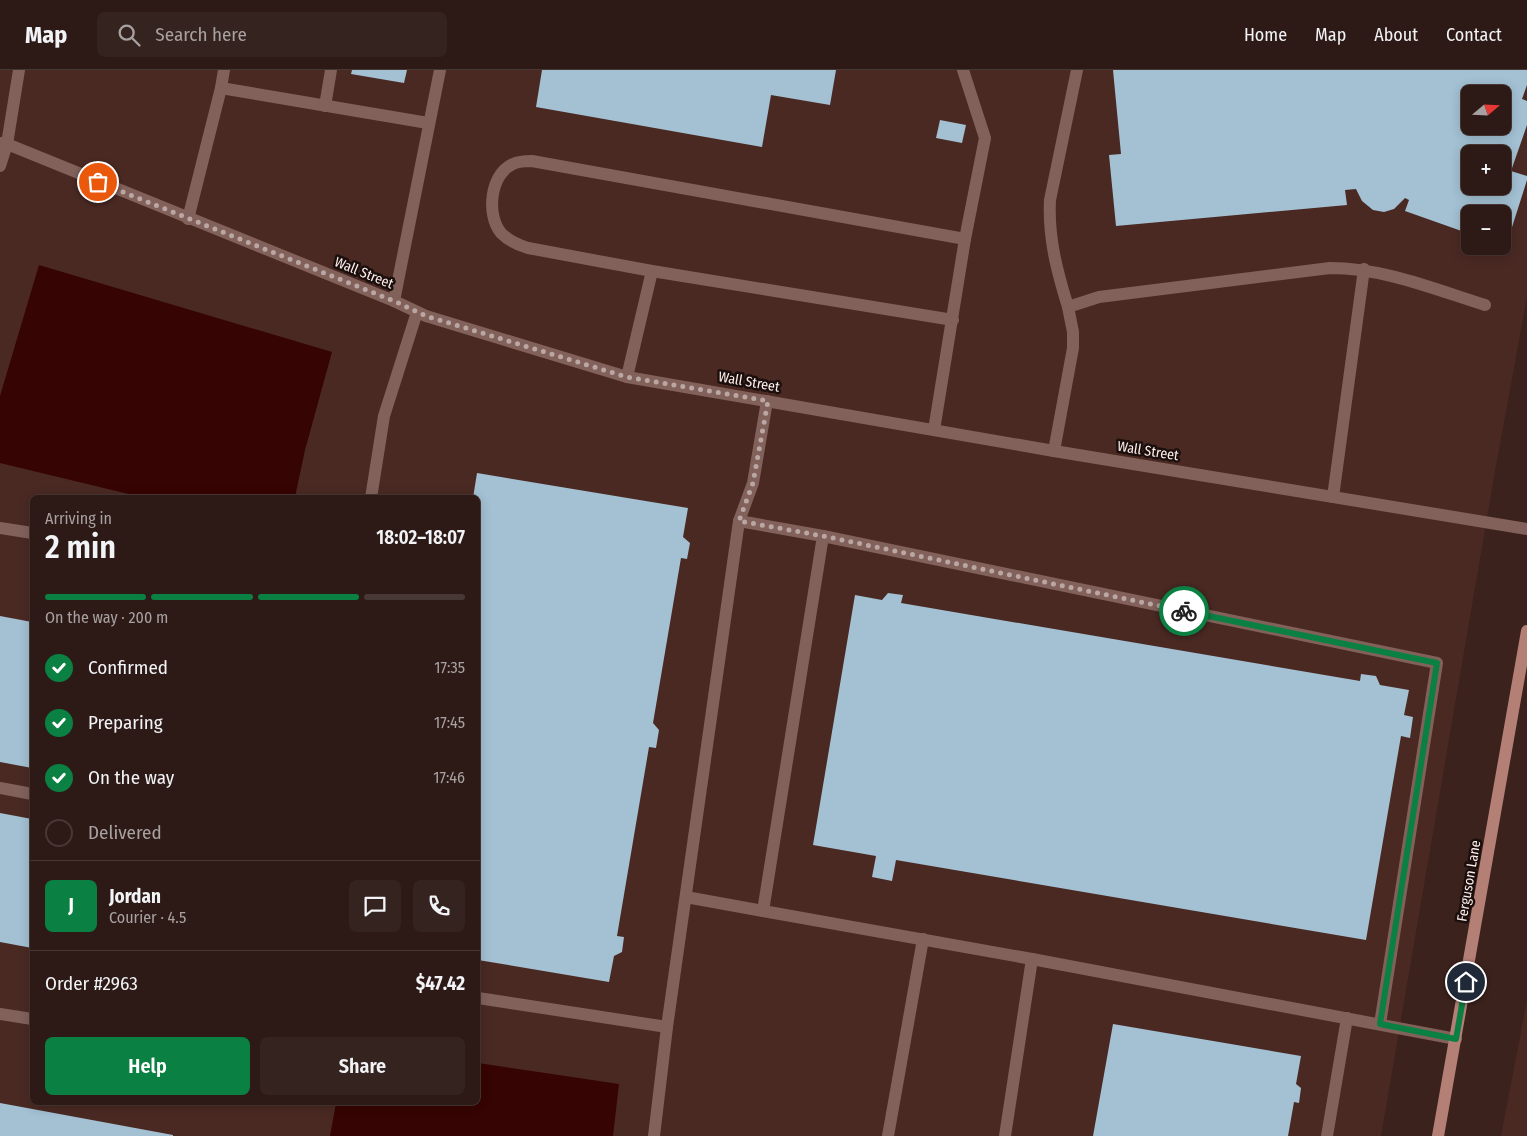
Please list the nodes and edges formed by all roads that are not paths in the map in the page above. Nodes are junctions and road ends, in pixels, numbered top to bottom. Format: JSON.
{"nodes":[{"id":1,"x":19,"y":70,"type":"edge"},
{"id":2,"x":224,"y":70,"type":"edge"},
{"id":3,"x":331,"y":70,"type":"edge"},
{"id":4,"x":440,"y":70,"type":"edge"},
{"id":5,"x":963,"y":70,"type":"edge"},
{"id":6,"x":1076,"y":70,"type":"edge"},
{"id":7,"x":221,"y":88,"type":"junction"},
{"id":8,"x":325,"y":106,"type":"junction"},
{"id":9,"x":428,"y":123,"type":"junction"},
{"id":10,"x":4,"y":144,"type":"edge"},
{"id":11,"x":0,"y":166,"type":"edge"},
{"id":12,"x":188,"y":219,"type":"junction"},
{"id":13,"x":965,"y":240,"type":"junction"},
{"id":14,"x":1364,"y":270,"type":"junction"},
{"id":15,"x":652,"y":272,"type":"junction"},
{"id":16,"x":394,"y":301,"type":"junction"},
{"id":17,"x":1485,"y":306,"type":"dead end"},
{"id":18,"x":1068,"y":307,"type":"junction"},
{"id":19,"x":417,"y":312,"type":"junction"},
{"id":20,"x":953,"y":320,"type":"junction"},
{"id":21,"x":627,"y":377,"type":"junction"},
{"id":22,"x":768,"y":401,"type":"junction"},
{"id":23,"x":934,"y":430,"type":"junction"},
{"id":24,"x":1054,"y":451,"type":"junction"},
{"id":25,"x":371,"y":495,"type":"edge"},
{"id":26,"x":1333,"y":497,"type":"junction"},
{"id":27,"x":739,"y":521,"type":"junction"},
{"id":28,"x":0,"y":528,"type":"edge"},
{"id":29,"x":1527,"y":529,"type":"edge"},
{"id":30,"x":30,"y":533,"type":"edge"},
{"id":31,"x":823,"y":536,"type":"junction"},
{"id":32,"x":1527,"y":631,"type":"edge"},
{"id":33,"x":0,"y":788,"type":"edge"},
{"id":34,"x":30,"y":794,"type":"edge"},
{"id":35,"x":686,"y":898,"type":"junction"},
{"id":36,"x":763,"y":911,"type":"junction"},
{"id":37,"x":923,"y":940,"type":"junction"},
{"id":38,"x":1032,"y":959,"type":"junction"},
{"id":39,"x":480,"y":998,"type":"edge"},
{"id":40,"x":0,"y":1014,"type":"edge"},
{"id":41,"x":1347,"y":1018,"type":"junction"},
{"id":42,"x":30,"y":1019,"type":"edge"},
{"id":43,"x":1380,"y":1024,"type":"junction"},
{"id":44,"x":667,"y":1027,"type":"junction"},
{"id":45,"x":1456,"y":1039,"type":"junction"},
{"id":46,"x":654,"y":1136,"type":"edge"},
{"id":47,"x":888,"y":1136,"type":"edge"},
{"id":48,"x":1005,"y":1136,"type":"edge"},
{"id":49,"x":1327,"y":1136,"type":"edge"},
{"id":50,"x":1438,"y":1136,"type":"edge"}],
"edges":[{"from":1,"to":10,"type":"street"},
{"from":2,"to":7,"type":"street"},
{"from":3,"to":8,"type":"street"},
{"from":4,"to":9,"type":"street"},
{"from":5,"to":13,"type":"street"},
{"from":6,"to":18,"type":"street"},
{"from":7,"to":8,"type":"street"},
{"from":7,"to":12,"type":"street"},
{"from":8,"to":9,"type":"street"},
{"from":9,"to":16,"type":"street"},
{"from":10,"to":11,"type":"street"},
{"from":10,"to":12,"type":"street","name":"Wall Street"},
{"from":12,"to":16,"type":"street","name":"Wall Street"},
{"from":13,"to":15,"type":"street"},
{"from":13,"to":20,"type":"street"},
{"from":14,"to":17,"type":"street"},
{"from":14,"to":18,"type":"street"},
{"from":14,"to":26,"type":"street"},
{"from":15,"to":20,"type":"street"},
{"from":15,"to":21,"type":"street"},
{"from":16,"to":19,"type":"street","name":"Wall Street"},
{"from":18,"to":24,"type":"street"},
{"from":19,"to":21,"type":"street","name":"Wall Street"},
{"from":19,"to":25,"type":"street"},
{"from":20,"to":23,"type":"street"},
{"from":21,"to":22,"type":"street","name":"Wall Street"},
{"from":22,"to":23,"type":"street","name":"Wall Street"},
{"from":22,"to":27,"type":"street"},
{"from":23,"to":24,"type":"street","name":"Wall Street"},
{"from":24,"to":26,"type":"street","name":"Wall Street"},
{"from":26,"to":29,"type":"street","name":"Wall Street"},
{"from":27,"to":31,"type":"street"},
{"from":27,"to":35,"type":"street"},
{"from":28,"to":30,"type":"street"},
{"from":31,"to":36,"type":"street"},
{"from":31,"to":43,"type":"street"},
{"from":32,"to":45,"type":"street","name":"Ferguson Lane"},
{"from":33,"to":34,"type":"street"},
{"from":35,"to":36,"type":"street"},
{"from":35,"to":44,"type":"street"},
{"from":36,"to":37,"type":"street"},
{"from":37,"to":38,"type":"street"},
{"from":37,"to":47,"type":"street"},
{"from":38,"to":41,"type":"street"},
{"from":38,"to":48,"type":"street"},
{"from":39,"to":44,"type":"street"},
{"from":40,"to":42,"type":"street"},
{"from":41,"to":43,"type":"street"},
{"from":41,"to":49,"type":"street"},
{"from":43,"to":45,"type":"street"},
{"from":44,"to":46,"type":"street"},
{"from":45,"to":50,"type":"street","name":"Ferguson Lane"}]}
